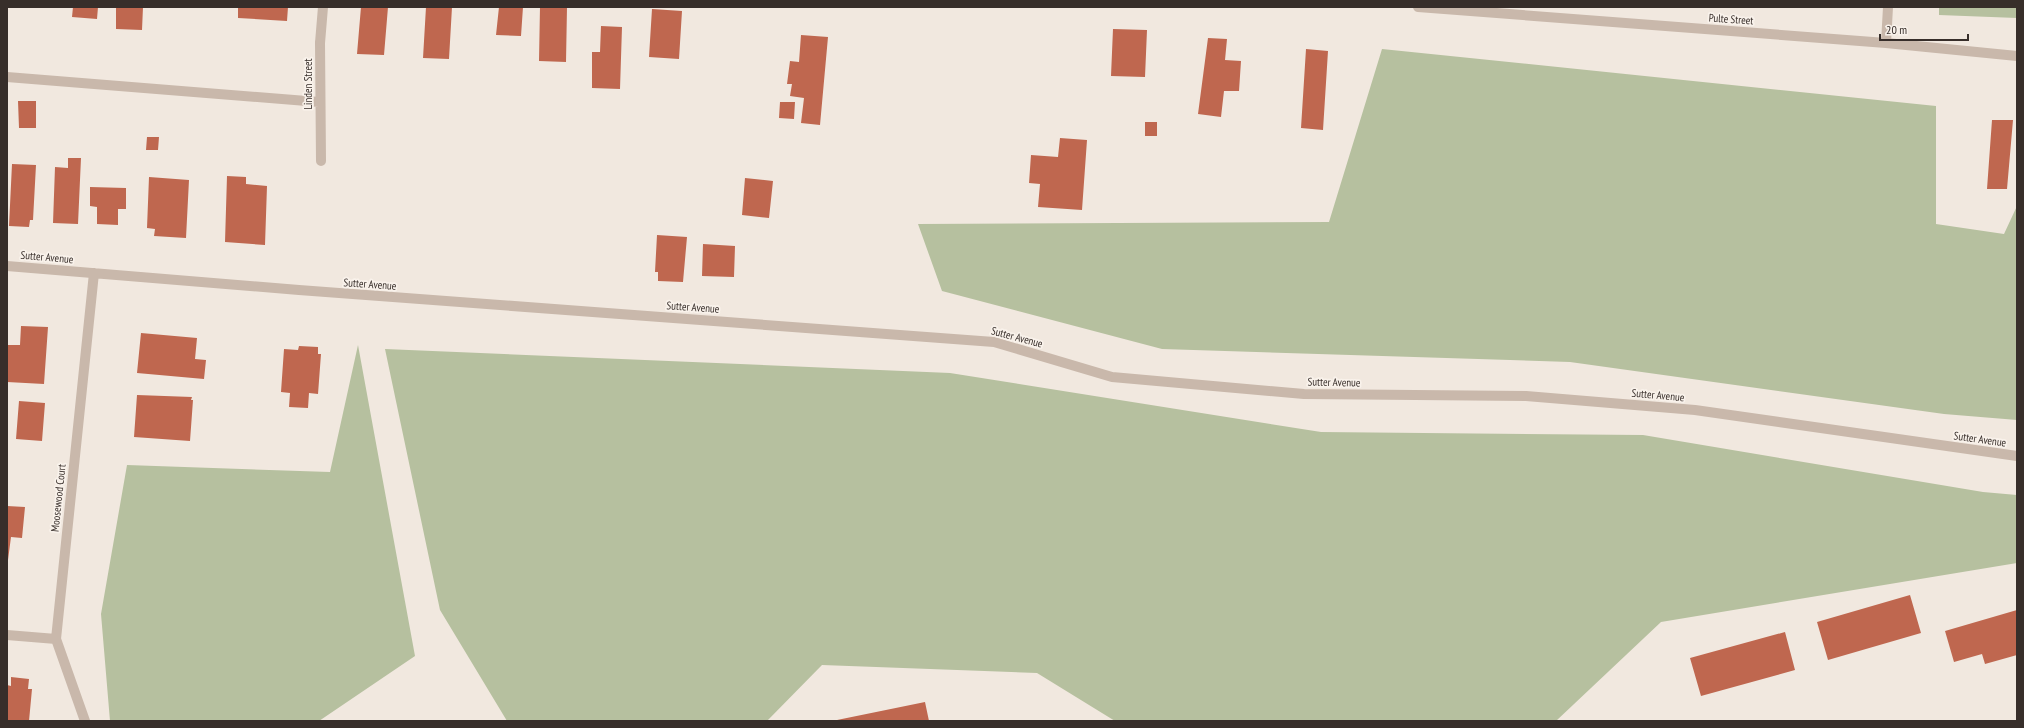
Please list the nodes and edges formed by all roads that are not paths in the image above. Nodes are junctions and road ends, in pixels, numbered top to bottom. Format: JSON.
{"nodes":[{"id":1,"x":323,"y":7,"type":"edge"},
{"id":2,"x":1418,"y":7,"type":"edge"},
{"id":3,"x":1888,"y":7,"type":"edge"},
{"id":4,"x":1886,"y":43,"type":"junction"},
{"id":5,"x":2017,"y":56,"type":"edge"},
{"id":6,"x":7,"y":77,"type":"edge"},
{"id":7,"x":320,"y":102,"type":"junction"},
{"id":8,"x":321,"y":161,"type":"dead end"},
{"id":9,"x":7,"y":266,"type":"edge"},
{"id":10,"x":94,"y":273,"type":"junction"},
{"id":11,"x":2017,"y":456,"type":"edge"},
{"id":12,"x":7,"y":635,"type":"edge"},
{"id":13,"x":56,"y":639,"type":"junction"},
{"id":14,"x":86,"y":721,"type":"edge"}],
"edges":[{"from":1,"to":7,"type":"street","name":"Linden Street"},
{"from":2,"to":4,"type":"street","name":"Pulte Street"},
{"from":3,"to":4,"type":"street"},
{"from":4,"to":5,"type":"street","name":"Pulte Street"},
{"from":6,"to":7,"type":"street"},
{"from":7,"to":8,"type":"street","name":"Linden Street"},
{"from":9,"to":10,"type":"street","name":"Sutter Avenue"},
{"from":10,"to":11,"type":"street","name":"Sutter Avenue"},
{"from":10,"to":13,"type":"street","name":"Moosewood Court"},
{"from":12,"to":13,"type":"street"},
{"from":13,"to":14,"type":"street","name":"Moosewood Court"}]}
